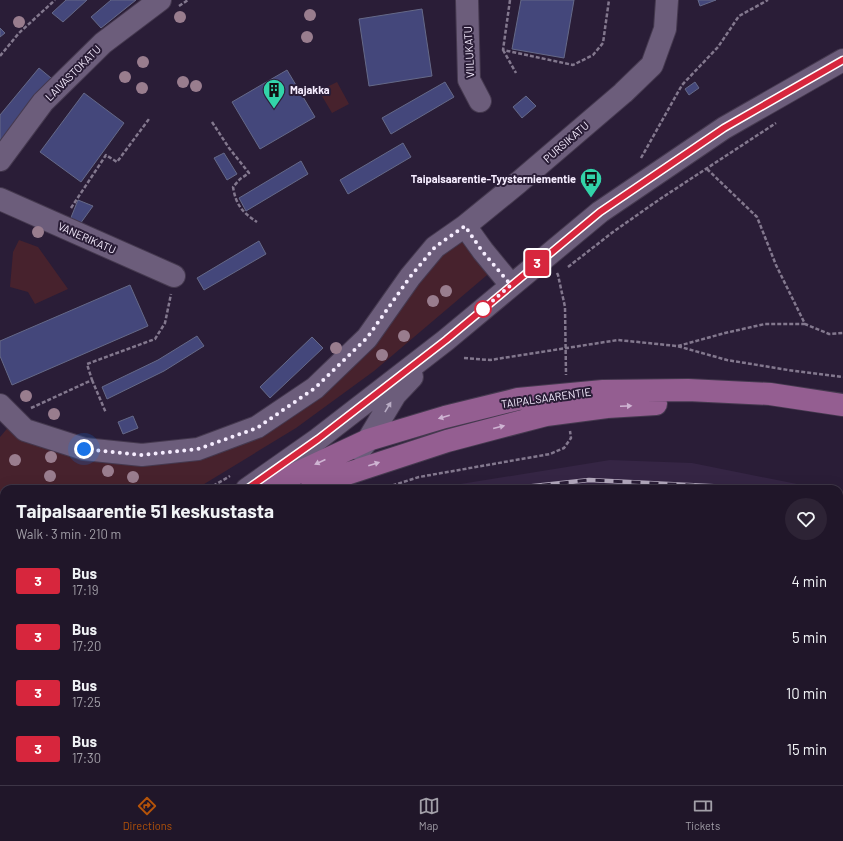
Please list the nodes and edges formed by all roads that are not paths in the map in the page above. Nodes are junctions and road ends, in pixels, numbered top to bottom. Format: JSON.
{"nodes":[{"id":1,"x":160,"y":0,"type":"edge"},
{"id":2,"x":467,"y":0,"type":"edge"},
{"id":3,"x":667,"y":0,"type":"edge"},
{"id":4,"x":843,"y":60,"type":"edge"},
{"id":5,"x":480,"y":101,"type":"dead end"},
{"id":6,"x":0,"y":160,"type":"edge"},
{"id":7,"x":0,"y":199,"type":"edge"},
{"id":8,"x":465,"y":226,"type":"junction"},
{"id":9,"x":174,"y":276,"type":"road end"},
{"id":10,"x":511,"y":285,"type":"junction"},
{"id":11,"x":446,"y":340,"type":"junction"},
{"id":12,"x":0,"y":405,"type":"edge"},
{"id":13,"x":843,"y":405,"type":"edge"},
{"id":14,"x":843,"y":414,"type":"edge"},
{"id":15,"x":368,"y":440,"type":"junction"},
{"id":16,"x":337,"y":476,"type":"junction"},
{"id":17,"x":253,"y":485,"type":"edge"},
{"id":18,"x":272,"y":485,"type":"edge"},
{"id":19,"x":319,"y":485,"type":"edge"}],
"edges":[{"from":1,"to":6,"type":"street","name":"LAIVASTOKATU"},
{"from":2,"to":5,"type":"street","name":"VIILUKATU"},
{"from":3,"to":8,"type":"street","name":"PURSIKATU"},
{"from":4,"to":10,"type":"street"},
{"from":7,"to":9,"type":"street","name":"VANERIKATU"},
{"from":8,"to":10,"type":"street"},
{"from":8,"to":12,"type":"street"},
{"from":10,"to":11,"type":"street"},
{"from":15,"to":11,"type":"street","one_way":true},
{"from":11,"to":17,"type":"street"},
{"from":13,"to":15,"type":"main road","name":"TAIPALSAARENTIE","one_way":true},
{"from":16,"to":14,"type":"main road","name":"TAIPALSAARENTIE","one_way":true},
{"from":15,"to":16,"type":"street"},
{"from":15,"to":18,"type":"main road","name":"TAIPALSAARENTIE","one_way":true},
{"from":16,"to":19,"type":"main road","name":"TAIPALSAARENTIE"}]}
